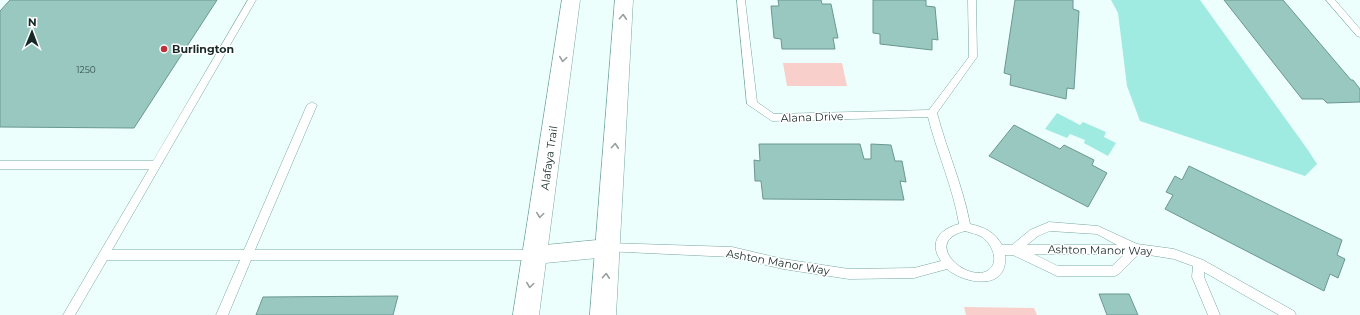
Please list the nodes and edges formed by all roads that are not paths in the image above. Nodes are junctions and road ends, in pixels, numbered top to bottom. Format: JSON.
{"nodes":[{"id":1,"x":252,"y":0,"type":"edge"},
{"id":2,"x":571,"y":0,"type":"edge"},
{"id":3,"x":624,"y":0,"type":"edge"},
{"id":4,"x":741,"y":0,"type":"edge"},
{"id":5,"x":972,"y":0,"type":"edge"},
{"id":6,"x":1330,"y":0,"type":"edge"},
{"id":7,"x":1360,"y":34,"type":"edge"},
{"id":8,"x":312,"y":105,"type":"dead end"},
{"id":9,"x":932,"y":113,"type":"junction"},
{"id":10,"x":0,"y":165,"type":"edge"},
{"id":11,"x":156,"y":165,"type":"junction"},
{"id":12,"x":964,"y":227,"type":"junction"},
{"id":13,"x":608,"y":248,"type":"junction"},
{"id":14,"x":1136,"y":249,"type":"junction"},
{"id":15,"x":999,"y":250,"type":"junction"},
{"id":16,"x":1014,"y":250,"type":"junction"},
{"id":17,"x":535,"y":254,"type":"junction"},
{"id":18,"x":248,"y":255,"type":"junction"},
{"id":19,"x":103,"y":256,"type":"junction"},
{"id":20,"x":1199,"y":263,"type":"junction"},
{"id":21,"x":949,"y":264,"type":"junction"},
{"id":22,"x":70,"y":315,"type":"edge"},
{"id":23,"x":222,"y":315,"type":"edge"},
{"id":24,"x":526,"y":315,"type":"edge"},
{"id":25,"x":603,"y":315,"type":"edge"},
{"id":26,"x":1214,"y":315,"type":"edge"},
{"id":27,"x":1290,"y":315,"type":"edge"}],
"edges":[{"from":1,"to":11,"type":"lane"},
{"from":2,"to":17,"type":"main road","name":"Alafaya Trail","one_way":true},
{"from":13,"to":3,"type":"main road","one_way":true},
{"from":4,"to":9,"type":"lane","name":"Alana Drive"},
{"from":5,"to":9,"type":"lane"},
{"from":6,"to":7,"type":"lane"},
{"from":8,"to":18,"type":"lane"},
{"from":9,"to":12,"type":"lane"},
{"from":10,"to":11,"type":"lane"},
{"from":11,"to":19,"type":"lane"},
{"from":12,"to":15,"type":"lane"},
{"from":12,"to":21,"type":"lane"},
{"from":13,"to":17,"type":"street","name":"Ashton Manor Way"},
{"from":13,"to":21,"type":"lane","name":"Ashton Manor Way"},
{"from":25,"to":13,"type":"main road","one_way":true},
{"from":14,"to":16,"type":"lane","name":"Ashton Manor Way"},
{"from":14,"to":16,"type":"lane"},
{"from":14,"to":16,"type":"lane"},
{"from":14,"to":20,"type":"lane","name":"Ashton Manor Way"},
{"from":15,"to":16,"type":"lane","name":"Ashton Manor Way"},
{"from":15,"to":21,"type":"lane"},
{"from":17,"to":18,"type":"lane"},
{"from":17,"to":24,"type":"main road","name":"Alafaya Trail","one_way":true},
{"from":18,"to":19,"type":"lane"},
{"from":18,"to":23,"type":"lane"},
{"from":19,"to":22,"type":"lane"},
{"from":20,"to":26,"type":"lane"},
{"from":20,"to":27,"type":"lane","name":"Ashton Manor Way"}]}
